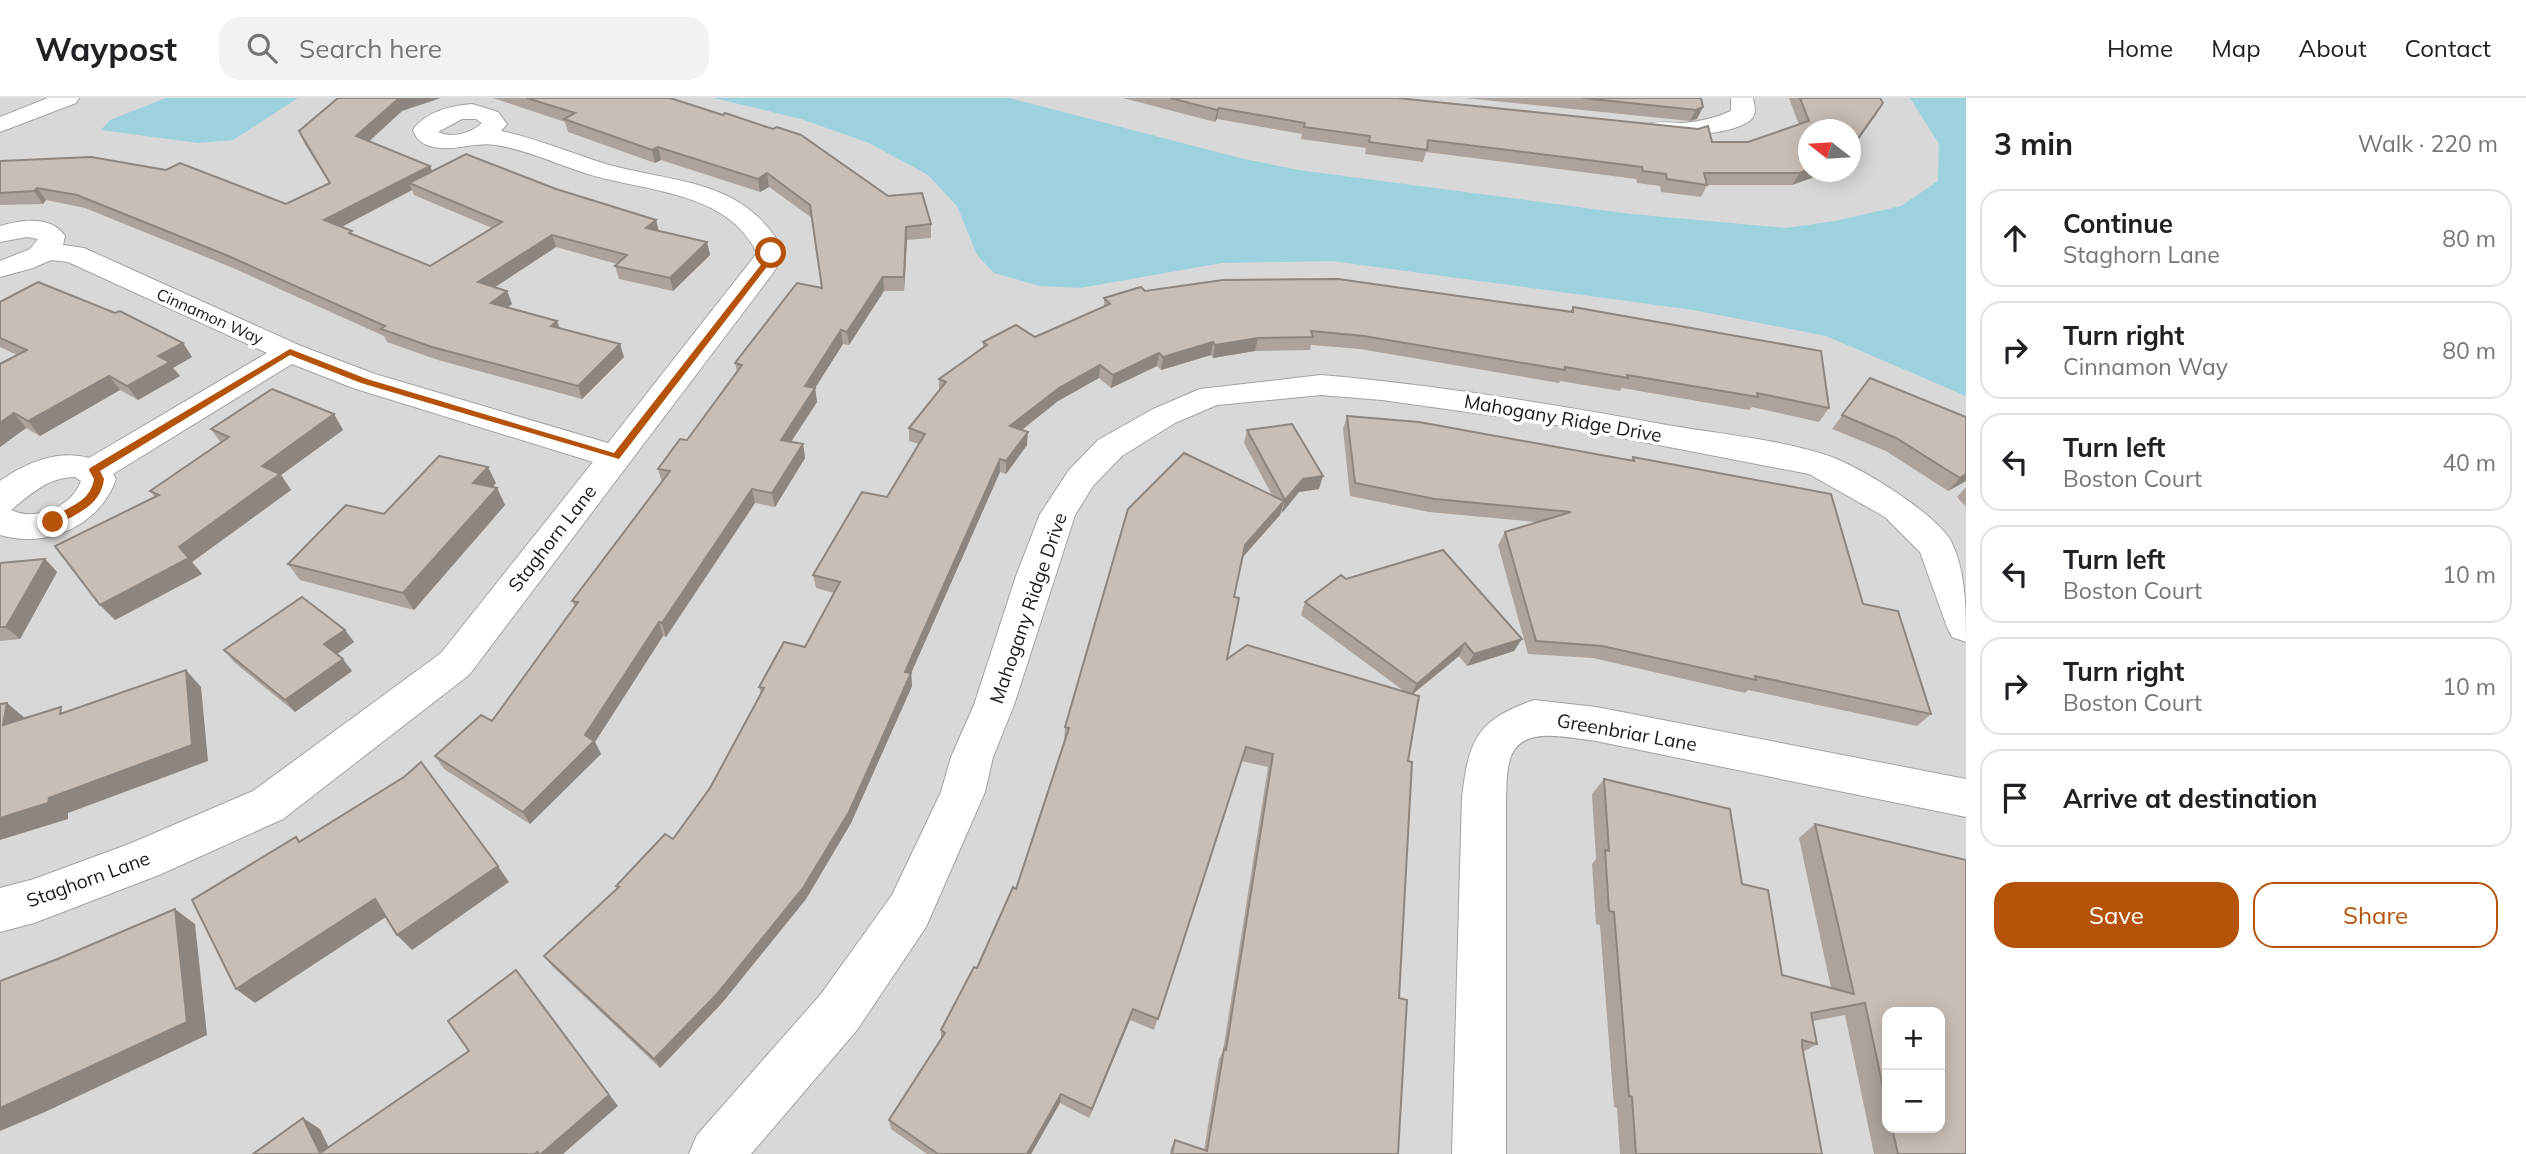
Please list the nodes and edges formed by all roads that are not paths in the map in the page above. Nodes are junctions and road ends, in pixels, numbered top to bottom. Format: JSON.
{"nodes":[{"id":1,"x":68,"y":98,"type":"edge"},
{"id":2,"x":1742,"y":98,"type":"edge"},
{"id":3,"x":0,"y":125,"type":"edge"},
{"id":4,"x":1634,"y":127,"type":"edge"},
{"id":5,"x":482,"y":136,"type":"dead end"},
{"id":6,"x":0,"y":234,"type":"edge"},
{"id":7,"x":45,"y":251,"type":"junction"},
{"id":8,"x":0,"y":269,"type":"edge"},
{"id":9,"x":290,"y":352,"type":"junction"},
{"id":10,"x":616,"y":457,"type":"junction"},
{"id":11,"x":94,"y":470,"type":"junction"},
{"id":12,"x":0,"y":501,"type":"edge"},
{"id":13,"x":0,"y":519,"type":"edge"},
{"id":14,"x":1966,"y":627,"type":"edge"},
{"id":15,"x":1966,"y":798,"type":"edge"},
{"id":16,"x":0,"y":910,"type":"edge"},
{"id":17,"x":716,"y":1154,"type":"edge"},
{"id":18,"x":1479,"y":1154,"type":"edge"}],
"edges":[{"from":1,"to":3,"type":"street"},
{"from":2,"to":4,"type":"street"},
{"from":5,"to":10,"type":"street","name":"Staghorn Lane"},
{"from":6,"to":7,"type":"street"},
{"from":7,"to":8,"type":"street"},
{"from":7,"to":9,"type":"street","name":"Cinnamon Way"},
{"from":9,"to":10,"type":"street","name":"Cinnamon Way"},
{"from":9,"to":11,"type":"street"},
{"from":10,"to":16,"type":"street","name":"Staghorn Lane"},
{"from":11,"to":12,"type":"street"},
{"from":11,"to":13,"type":"street"},
{"from":14,"to":17,"type":"street","name":"Mahogany Ridge Drive"},
{"from":15,"to":18,"type":"street","name":"Greenbriar Lane"}]}
